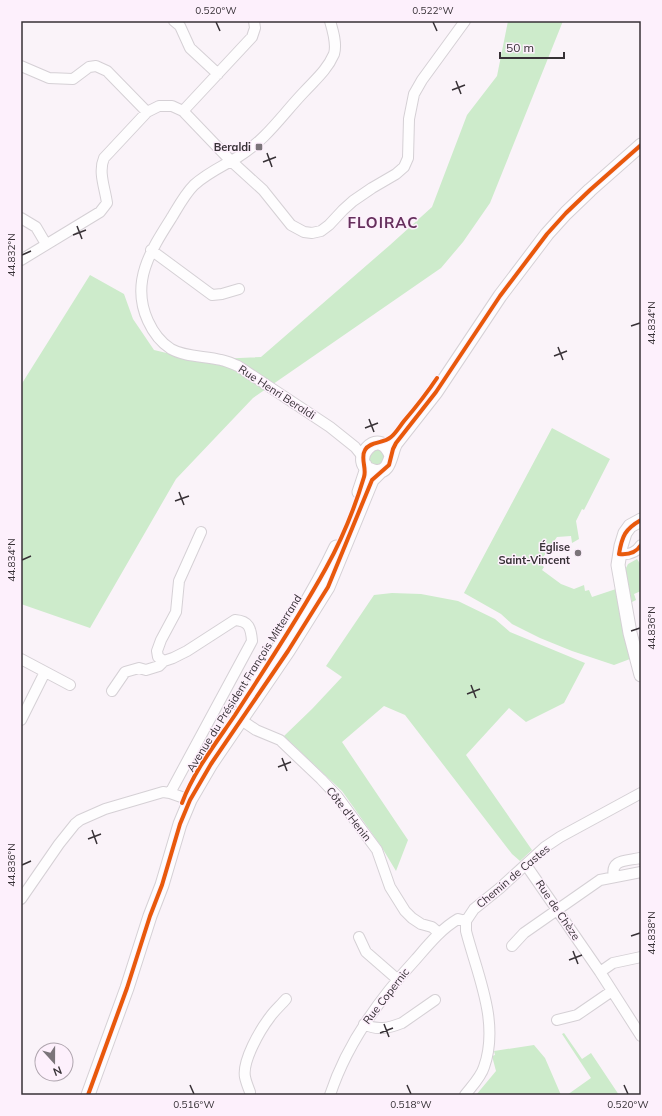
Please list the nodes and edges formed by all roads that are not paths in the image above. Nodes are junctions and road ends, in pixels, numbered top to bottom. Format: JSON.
{"nodes":[{"id":1,"x":174,"y":21,"type":"edge"},
{"id":2,"x":254,"y":21,"type":"edge"},
{"id":3,"x":330,"y":21,"type":"edge"},
{"id":4,"x":465,"y":21,"type":"edge"},
{"id":5,"x":21,"y":66,"type":"edge"},
{"id":6,"x":218,"y":74,"type":"junction"},
{"id":7,"x":183,"y":111,"type":"junction"},
{"id":8,"x":147,"y":112,"type":"junction"},
{"id":9,"x":641,"y":136,"type":"edge"},
{"id":10,"x":641,"y":145,"type":"edge"},
{"id":11,"x":230,"y":160,"type":"junction"},
{"id":12,"x":21,"y":218,"type":"edge"},
{"id":13,"x":46,"y":244,"type":"junction"},
{"id":14,"x":151,"y":250,"type":"junction"},
{"id":15,"x":21,"y":260,"type":"edge"},
{"id":16,"x":239,"y":289,"type":"dead end"},
{"id":17,"x":330,"y":427,"type":"junction"},
{"id":18,"x":376,"y":443,"type":"junction"},
{"id":19,"x":391,"y":456,"type":"junction"},
{"id":20,"x":364,"y":461,"type":"junction"},
{"id":21,"x":381,"y":471,"type":"junction"},
{"id":22,"x":641,"y":520,"type":"edge"},
{"id":23,"x":201,"y":532,"type":"dead end"},
{"id":24,"x":641,"y":545,"type":"edge"},
{"id":25,"x":619,"y":554,"type":"junction"},
{"id":26,"x":21,"y":659,"type":"edge"},
{"id":27,"x":164,"y":661,"type":"junction"},
{"id":28,"x":45,"y":672,"type":"junction"},
{"id":29,"x":641,"y":675,"type":"edge"},
{"id":30,"x":70,"y":685,"type":"dead end"},
{"id":31,"x":112,"y":691,"type":"dead end"},
{"id":32,"x":238,"y":718,"type":"junction"},
{"id":33,"x":21,"y":720,"type":"edge"},
{"id":34,"x":170,"y":793,"type":"junction"},
{"id":35,"x":641,"y":793,"type":"edge"},
{"id":36,"x":187,"y":799,"type":"junction"},
{"id":37,"x":641,"y":859,"type":"edge"},
{"id":38,"x":526,"y":865,"type":"junction"},
{"id":39,"x":641,"y":872,"type":"edge"},
{"id":40,"x":614,"y":877,"type":"junction"},
{"id":41,"x":21,"y":899,"type":"edge"},
{"id":42,"x":557,"y":909,"type":"junction"},
{"id":43,"x":466,"y":921,"type":"junction"},
{"id":44,"x":439,"y":933,"type":"junction"},
{"id":45,"x":359,"y":937,"type":"dead end"},
{"id":46,"x":512,"y":946,"type":"dead end"},
{"id":47,"x":641,"y":957,"type":"edge"},
{"id":48,"x":600,"y":972,"type":"junction"},
{"id":49,"x":397,"y":979,"type":"junction"},
{"id":50,"x":612,"y":991,"type":"junction"},
{"id":51,"x":286,"y":999,"type":"dead end"},
{"id":52,"x":435,"y":1000,"type":"dead end"},
{"id":53,"x":557,"y":1020,"type":"dead end"},
{"id":54,"x":364,"y":1024,"type":"junction"},
{"id":55,"x":641,"y":1036,"type":"edge"},
{"id":56,"x":252,"y":1094,"type":"edge"},
{"id":57,"x":88,"y":1095,"type":"edge"},
{"id":58,"x":330,"y":1095,"type":"edge"},
{"id":59,"x":465,"y":1095,"type":"edge"}],
"edges":[{"from":1,"to":6,"type":"street"},
{"from":2,"to":6,"type":"street"},
{"from":3,"to":11,"type":"street","name":"Rue Henri Beraldi"},
{"from":4,"to":11,"type":"street"},
{"from":5,"to":8,"type":"street"},
{"from":6,"to":7,"type":"street"},
{"from":7,"to":8,"type":"street"},
{"from":7,"to":11,"type":"street"},
{"from":8,"to":13,"type":"street"},
{"from":9,"to":18,"type":"street"},
{"from":10,"to":19,"type":"street"},
{"from":11,"to":14,"type":"street","name":"Rue Henri Beraldi"},
{"from":12,"to":13,"type":"street"},
{"from":13,"to":15,"type":"street"},
{"from":14,"to":16,"type":"street"},
{"from":14,"to":17,"type":"street","name":"Rue Henri Beraldi"},
{"from":17,"to":18,"type":"street","name":"Rue Henri Beraldi"},
{"from":17,"to":20,"type":"street","name":"Rue Henri Beraldi"},
{"from":18,"to":19,"type":"street"},
{"from":18,"to":20,"type":"street"},
{"from":19,"to":21,"type":"street"},
{"from":20,"to":21,"type":"street"},
{"from":20,"to":32,"type":"street","name":"Avenue du Président François Mitterrand"},
{"from":21,"to":32,"type":"street","name":"Avenue du Président François Mitterrand"},
{"from":22,"to":25,"type":"street"},
{"from":23,"to":27,"type":"street"},
{"from":24,"to":25,"type":"street"},
{"from":25,"to":29,"type":"street"},
{"from":26,"to":28,"type":"street"},
{"from":27,"to":31,"type":"street"},
{"from":27,"to":34,"type":"street"},
{"from":28,"to":30,"type":"street"},
{"from":28,"to":33,"type":"street"},
{"from":32,"to":36,"type":"street","name":"Avenue du Président François Mitterrand"},
{"from":32,"to":44,"type":"street","name":"Côte d'Henin"},
{"from":34,"to":36,"type":"street"},
{"from":34,"to":41,"type":"street"},
{"from":35,"to":38,"type":"street","name":"Chemin de Castes"},
{"from":36,"to":57,"type":"street","name":"Avenue du Président François Mitterrand"},
{"from":37,"to":40,"type":"street"},
{"from":38,"to":42,"type":"street","name":"Rue de Chèze"},
{"from":38,"to":43,"type":"street","name":"Chemin de Castes"},
{"from":39,"to":40,"type":"street"},
{"from":40,"to":42,"type":"street"},
{"from":42,"to":46,"type":"street"},
{"from":42,"to":48,"type":"street","name":"Rue de Chèze"},
{"from":43,"to":44,"type":"street","name":"Rue Copernic"},
{"from":43,"to":59,"type":"street"},
{"from":44,"to":49,"type":"street","name":"Rue Copernic"},
{"from":45,"to":49,"type":"street"},
{"from":47,"to":48,"type":"street"},
{"from":48,"to":50,"type":"street","name":"Rue de Chèze"},
{"from":49,"to":54,"type":"street","name":"Rue Copernic"},
{"from":50,"to":53,"type":"street"},
{"from":50,"to":55,"type":"street","name":"Rue de Chèze"},
{"from":51,"to":56,"type":"street"},
{"from":52,"to":54,"type":"street"},
{"from":54,"to":58,"type":"street","name":"Rue Copernic"}]}
